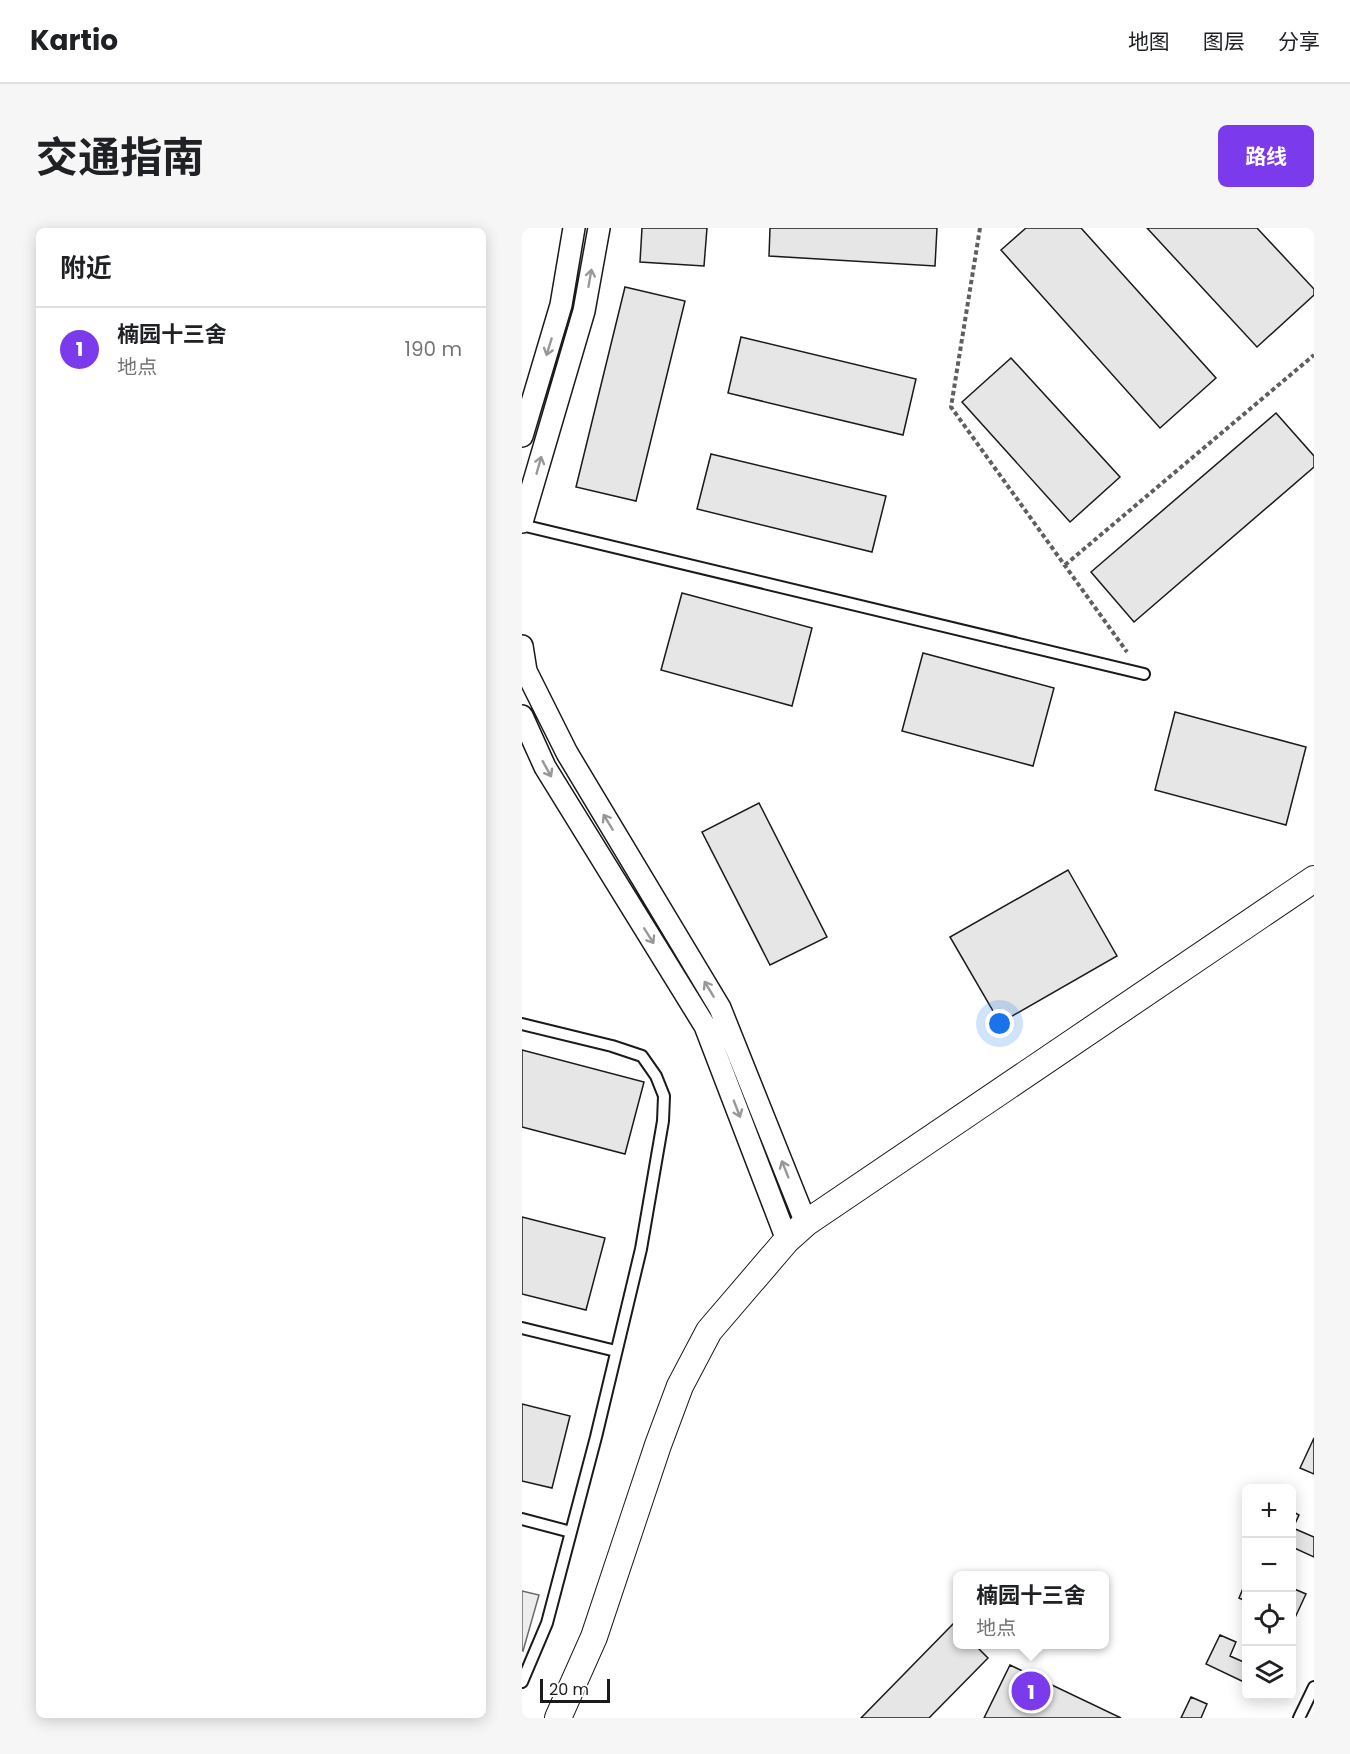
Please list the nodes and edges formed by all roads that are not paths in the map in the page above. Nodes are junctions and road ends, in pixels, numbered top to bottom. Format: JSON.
{"nodes":[{"id":1,"x":574,"y":228,"type":"edge"},
{"id":2,"x":599,"y":228,"type":"edge"},
{"id":3,"x":522,"y":436,"type":"edge"},
{"id":4,"x":522,"y":523,"type":"edge"},
{"id":5,"x":522,"y":646,"type":"edge"},
{"id":6,"x":1144,"y":674,"type":"road end"},
{"id":7,"x":522,"y":716,"type":"edge"},
{"id":8,"x":1314,"y":879,"type":"edge"},
{"id":9,"x":522,"y":1024,"type":"edge"},
{"id":10,"x":806,"y":1223,"type":"junction"},
{"id":11,"x":787,"y":1240,"type":"junction"},
{"id":12,"x":522,"y":1328,"type":"edge"},
{"id":13,"x":616,"y":1351,"type":"junction"},
{"id":14,"x":522,"y":1519,"type":"edge"},
{"id":15,"x":571,"y":1532,"type":"junction"},
{"id":16,"x":522,"y":1682,"type":"edge"},
{"id":17,"x":1314,"y":1688,"type":"edge"},
{"id":18,"x":558,"y":1718,"type":"edge"},
{"id":19,"x":1299,"y":1718,"type":"edge"}],
"edges":[{"from":1,"to":3,"type":"street","one_way":true},
{"from":4,"to":2,"type":"street","one_way":true},
{"from":4,"to":6,"type":"lane"},
{"from":10,"to":5,"type":"street","one_way":true},
{"from":7,"to":11,"type":"street","one_way":true},
{"from":8,"to":10,"type":"street"},
{"from":9,"to":13,"type":"lane"},
{"from":10,"to":11,"type":"street"},
{"from":11,"to":18,"type":"street"},
{"from":12,"to":13,"type":"lane"},
{"from":13,"to":15,"type":"lane"},
{"from":14,"to":15,"type":"lane"},
{"from":15,"to":16,"type":"lane"},
{"from":17,"to":19,"type":"lane"}]}
